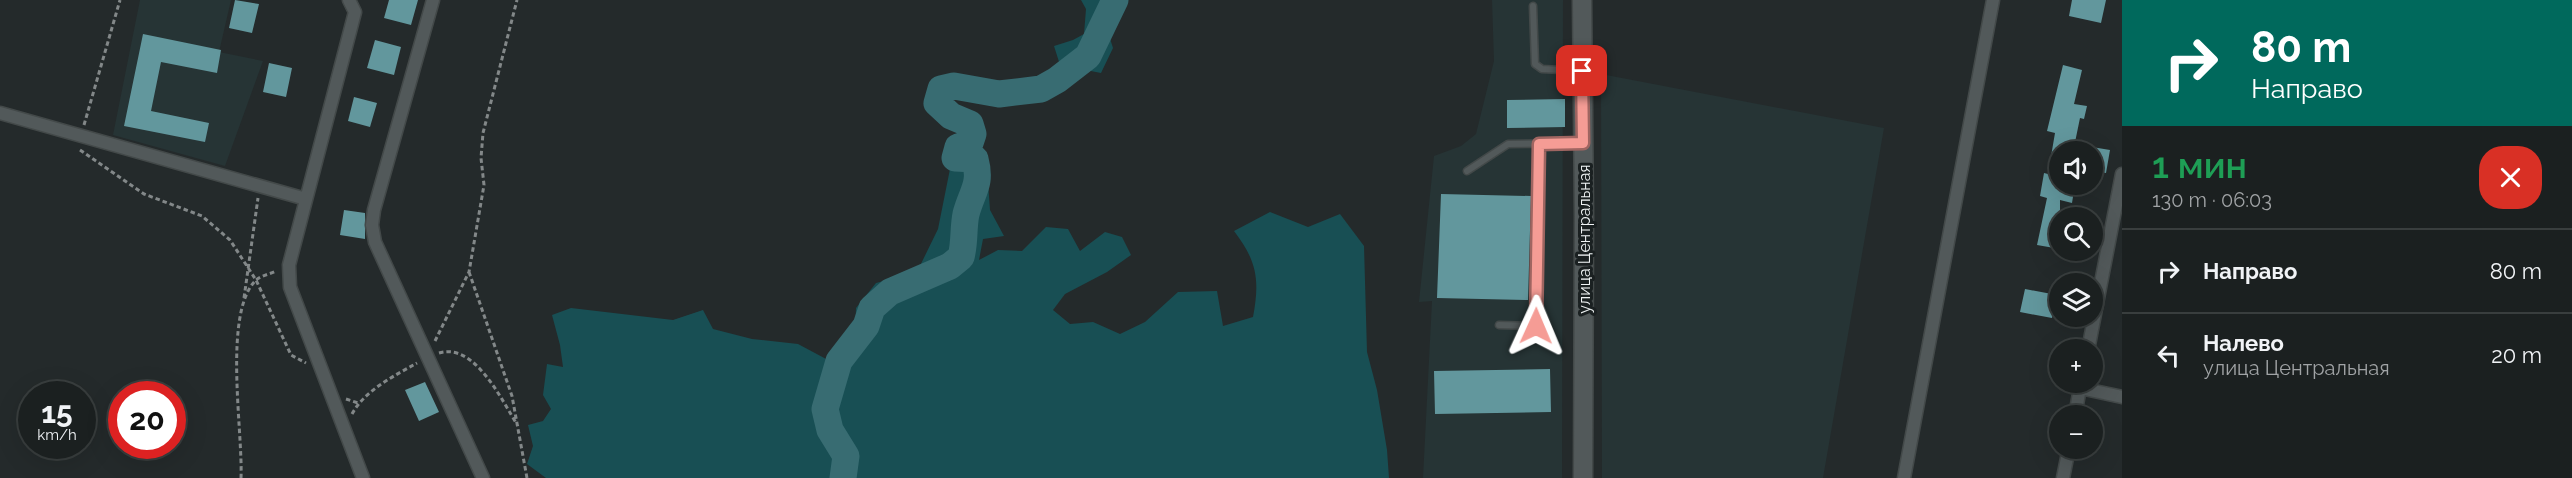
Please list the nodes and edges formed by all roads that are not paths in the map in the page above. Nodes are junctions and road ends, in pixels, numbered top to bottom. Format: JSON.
{"nodes":[{"id":1,"x":349,"y":0,"type":"edge"},
{"id":2,"x":434,"y":0,"type":"edge"},
{"id":3,"x":1581,"y":0,"type":"edge"},
{"id":4,"x":1993,"y":0,"type":"edge"},
{"id":5,"x":1533,"y":6,"type":"dead end"},
{"id":6,"x":1582,"y":71,"type":"junction"},
{"id":7,"x":0,"y":113,"type":"edge"},
{"id":8,"x":1583,"y":143,"type":"junction"},
{"id":9,"x":1539,"y":144,"type":"junction"},
{"id":10,"x":1467,"y":171,"type":"dead end"},
{"id":11,"x":2122,"y":174,"type":"edge"},
{"id":12,"x":306,"y":200,"type":"junction"},
{"id":13,"x":1499,"y":325,"type":"dead end"},
{"id":14,"x":2090,"y":339,"type":"edge"},
{"id":15,"x":2103,"y":391,"type":"edge"},
{"id":16,"x":2122,"y":397,"type":"edge"},
{"id":17,"x":2067,"y":459,"type":"edge"},
{"id":18,"x":363,"y":478,"type":"edge"},
{"id":19,"x":483,"y":478,"type":"edge"},
{"id":20,"x":1583,"y":478,"type":"edge"},
{"id":21,"x":1904,"y":478,"type":"edge"},
{"id":22,"x":2063,"y":478,"type":"edge"}],
"edges":[{"from":1,"to":12,"type":"street"},
{"from":2,"to":19,"type":"street"},
{"from":3,"to":6,"type":"main road","name":"улица Центральная"},
{"from":4,"to":21,"type":"street"},
{"from":5,"to":6,"type":"lane"},
{"from":6,"to":8,"type":"main road","name":"улица Центральная"},
{"from":7,"to":12,"type":"street"},
{"from":8,"to":9,"type":"lane"},
{"from":8,"to":20,"type":"main road","name":"улица Центральная"},
{"from":9,"to":10,"type":"lane"},
{"from":9,"to":13,"type":"lane"},
{"from":11,"to":14,"type":"street"},
{"from":12,"to":18,"type":"street"},
{"from":15,"to":16,"type":"street"},
{"from":17,"to":22,"type":"street"}]}
